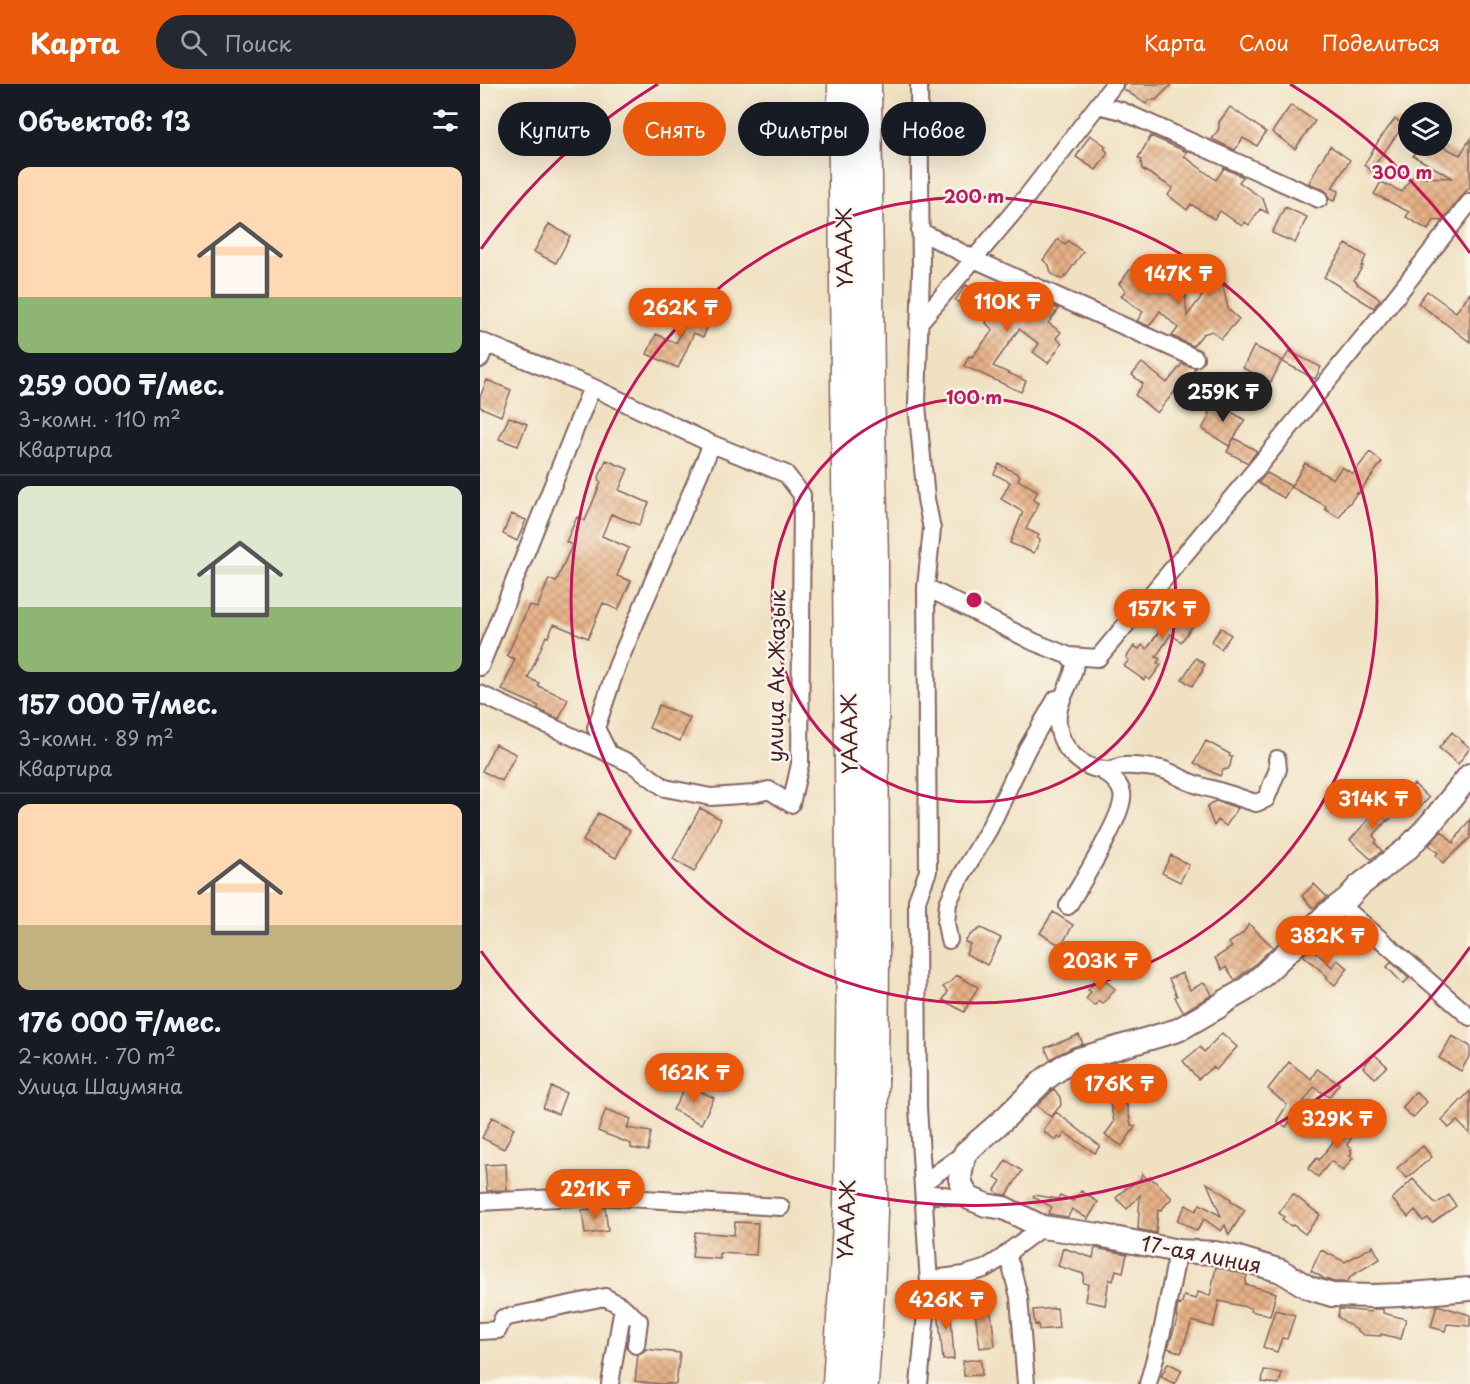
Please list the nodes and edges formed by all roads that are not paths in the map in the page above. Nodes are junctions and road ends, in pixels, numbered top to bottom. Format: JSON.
{"nodes":[{"id":1,"x":843,"y":84,"type":"edge"},
{"id":2,"x":867,"y":84,"type":"edge"},
{"id":3,"x":919,"y":84,"type":"edge"},
{"id":4,"x":1114,"y":84,"type":"edge"},
{"id":5,"x":1098,"y":105,"type":"junction"},
{"id":6,"x":1319,"y":200,"type":"dead end"},
{"id":7,"x":1470,"y":202,"type":"edge"},
{"id":8,"x":920,"y":231,"type":"junction"},
{"id":9,"x":974,"y":259,"type":"junction"},
{"id":10,"x":918,"y":324,"type":"junction"},
{"id":11,"x":482,"y":348,"type":"edge"},
{"id":12,"x":1195,"y":358,"type":"dead end"},
{"id":13,"x":592,"y":387,"type":"junction"},
{"id":14,"x":712,"y":444,"type":"junction"},
{"id":15,"x":926,"y":587,"type":"junction"},
{"id":16,"x":1069,"y":656,"type":"junction"},
{"id":17,"x":480,"y":667,"type":"edge"},
{"id":18,"x":1069,"y":685,"type":"junction"},
{"id":19,"x":480,"y":694,"type":"edge"},
{"id":20,"x":609,"y":754,"type":"junction"},
{"id":21,"x":1277,"y":759,"type":"dead end"},
{"id":22,"x":1100,"y":770,"type":"junction"},
{"id":23,"x":1470,"y":775,"type":"edge"},
{"id":24,"x":1340,"y":904,"type":"junction"},
{"id":25,"x":1068,"y":906,"type":"dead end"},
{"id":26,"x":949,"y":940,"type":"dead end"},
{"id":27,"x":1470,"y":1017,"type":"edge"},
{"id":28,"x":965,"y":1153,"type":"junction"},
{"id":29,"x":923,"y":1188,"type":"junction"},
{"id":30,"x":969,"y":1198,"type":"junction"},
{"id":31,"x":480,"y":1202,"type":"edge"},
{"id":32,"x":780,"y":1207,"type":"dead end"},
{"id":33,"x":1042,"y":1227,"type":"junction"},
{"id":34,"x":1011,"y":1250,"type":"junction"},
{"id":35,"x":1178,"y":1251,"type":"junction"},
{"id":36,"x":984,"y":1269,"type":"junction"},
{"id":37,"x":1013,"y":1272,"type":"junction"},
{"id":38,"x":929,"y":1284,"type":"junction"},
{"id":39,"x":1470,"y":1289,"type":"edge"},
{"id":40,"x":623,"y":1306,"type":"junction"},
{"id":41,"x":480,"y":1331,"type":"edge"},
{"id":42,"x":636,"y":1346,"type":"dead end"},
{"id":43,"x":610,"y":1384,"type":"edge"},
{"id":44,"x":838,"y":1384,"type":"edge"},
{"id":45,"x":863,"y":1384,"type":"edge"},
{"id":46,"x":919,"y":1384,"type":"edge"},
{"id":47,"x":1026,"y":1384,"type":"edge"},
{"id":48,"x":1148,"y":1384,"type":"edge"}],
"edges":[{"from":1,"to":44,"type":"highway","name":"ҮАААЖ"},
{"from":2,"to":45,"type":"highway","name":"ҮАААЖ"},
{"from":3,"to":8,"type":"street"},
{"from":4,"to":5,"type":"street"},
{"from":5,"to":6,"type":"street"},
{"from":5,"to":9,"type":"street"},
{"from":7,"to":16,"type":"street"},
{"from":8,"to":9,"type":"street"},
{"from":8,"to":10,"type":"street"},
{"from":9,"to":10,"type":"street"},
{"from":9,"to":12,"type":"street"},
{"from":10,"to":15,"type":"street"},
{"from":11,"to":13,"type":"street"},
{"from":13,"to":14,"type":"street"},
{"from":13,"to":17,"type":"street"},
{"from":14,"to":20,"type":"street"},
{"from":14,"to":20,"type":"street","name":"улица Ак Жазык"},
{"from":15,"to":16,"type":"street"},
{"from":15,"to":29,"type":"street"},
{"from":16,"to":18,"type":"street"},
{"from":18,"to":22,"type":"street"},
{"from":18,"to":26,"type":"street"},
{"from":19,"to":20,"type":"street","name":"улица Ак Жазык"},
{"from":21,"to":22,"type":"street"},
{"from":22,"to":25,"type":"street"},
{"from":23,"to":24,"type":"street"},
{"from":24,"to":27,"type":"street"},
{"from":24,"to":28,"type":"street"},
{"from":28,"to":29,"type":"street"},
{"from":28,"to":30,"type":"street"},
{"from":29,"to":30,"type":"street"},
{"from":29,"to":38,"type":"street"},
{"from":30,"to":33,"type":"street","name":"17-ая линия"},
{"from":31,"to":32,"type":"street"},
{"from":33,"to":34,"type":"street"},
{"from":33,"to":35,"type":"street","name":"17-ая линия"},
{"from":34,"to":36,"type":"street"},
{"from":34,"to":37,"type":"street"},
{"from":35,"to":39,"type":"street","name":"17-ая линия"},
{"from":35,"to":48,"type":"street"},
{"from":36,"to":37,"type":"street"},
{"from":36,"to":38,"type":"street"},
{"from":37,"to":47,"type":"street"},
{"from":38,"to":46,"type":"street"},
{"from":40,"to":41,"type":"street"},
{"from":40,"to":42,"type":"street"},
{"from":40,"to":43,"type":"street"}]}
